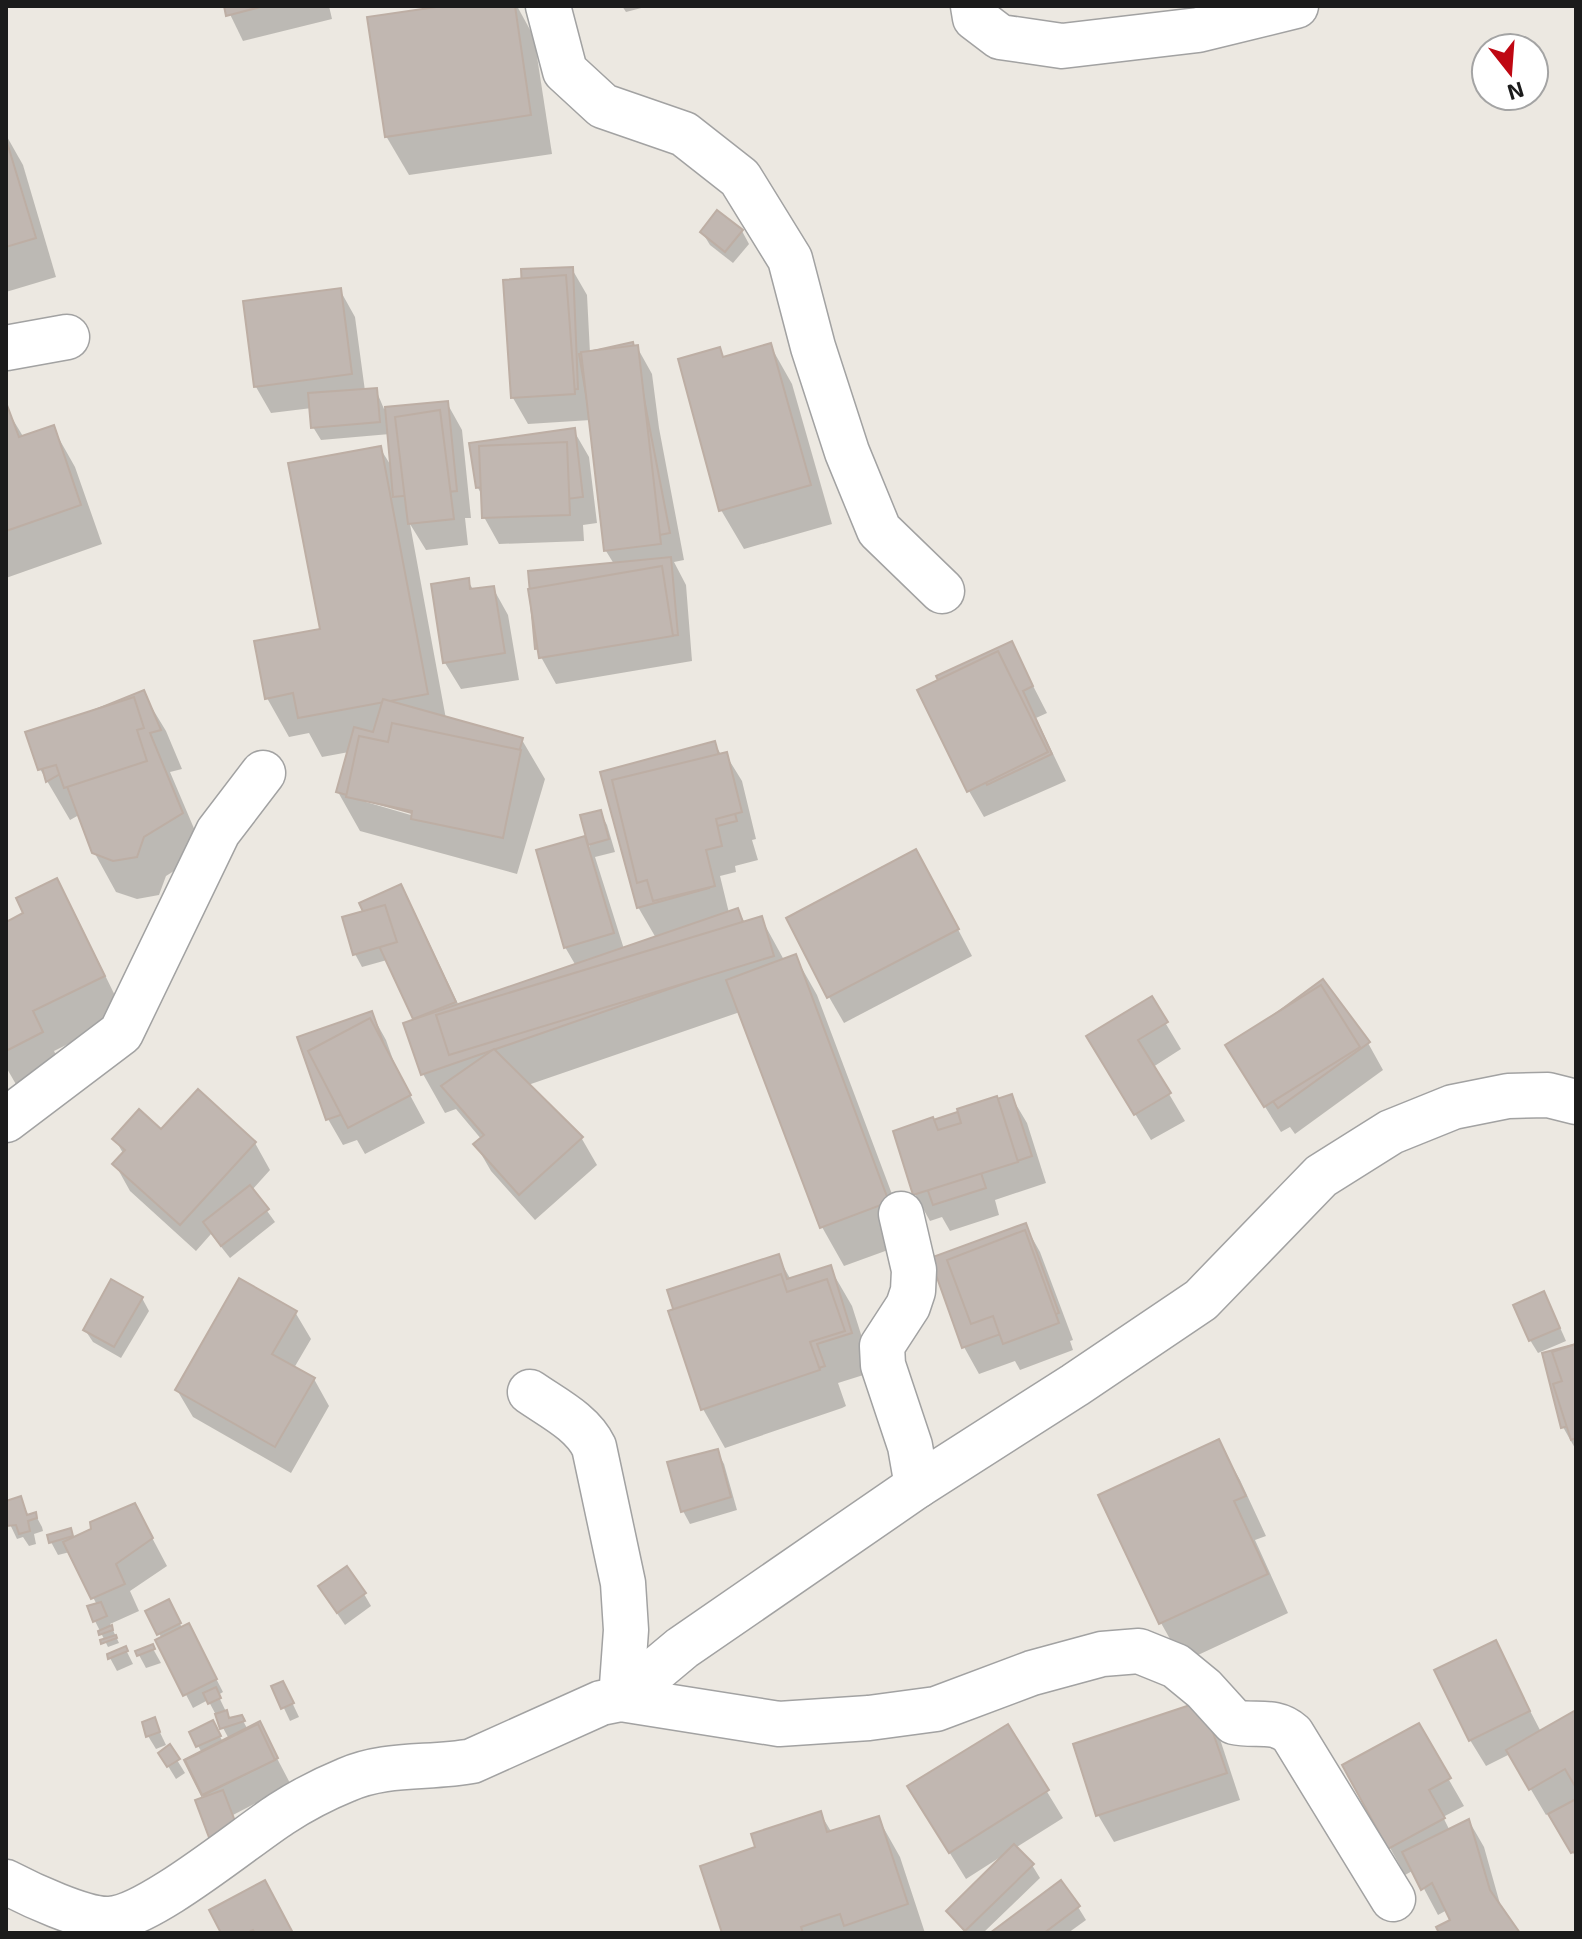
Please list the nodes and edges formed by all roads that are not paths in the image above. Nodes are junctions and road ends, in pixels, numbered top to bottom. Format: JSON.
{"nodes":[{"id":1,"x":548,"y":6,"type":"edge"},
{"id":2,"x":973,"y":6,"type":"edge"},
{"id":3,"x":1296,"y":6,"type":"edge"},
{"id":4,"x":67,"y":337,"type":"dead end"},
{"id":5,"x":6,"y":348,"type":"edge"},
{"id":6,"x":942,"y":591,"type":"dead end"},
{"id":7,"x":263,"y":773,"type":"dead end"},
{"id":8,"x":1576,"y":1102,"type":"edge"},
{"id":9,"x":11,"y":1108,"type":"edge"},
{"id":10,"x":901,"y":1214,"type":"dead end"},
{"id":11,"x":530,"y":1392,"type":"dead end"},
{"id":12,"x":917,"y":1486,"type":"junction"},
{"id":13,"x":621,"y":1699,"type":"junction"},
{"id":14,"x":6,"y":1882,"type":"edge"},
{"id":15,"x":1393,"y":1899,"type":"dead end"}],
"edges":[{"from":1,"to":6,"type":"street"},
{"from":2,"to":3,"type":"street"},
{"from":4,"to":5,"type":"street"},
{"from":7,"to":9,"type":"street"},
{"from":8,"to":12,"type":"street"},
{"from":10,"to":12,"type":"street"},
{"from":11,"to":13,"type":"street"},
{"from":12,"to":13,"type":"street"},
{"from":13,"to":14,"type":"street"},
{"from":13,"to":15,"type":"street"}]}
